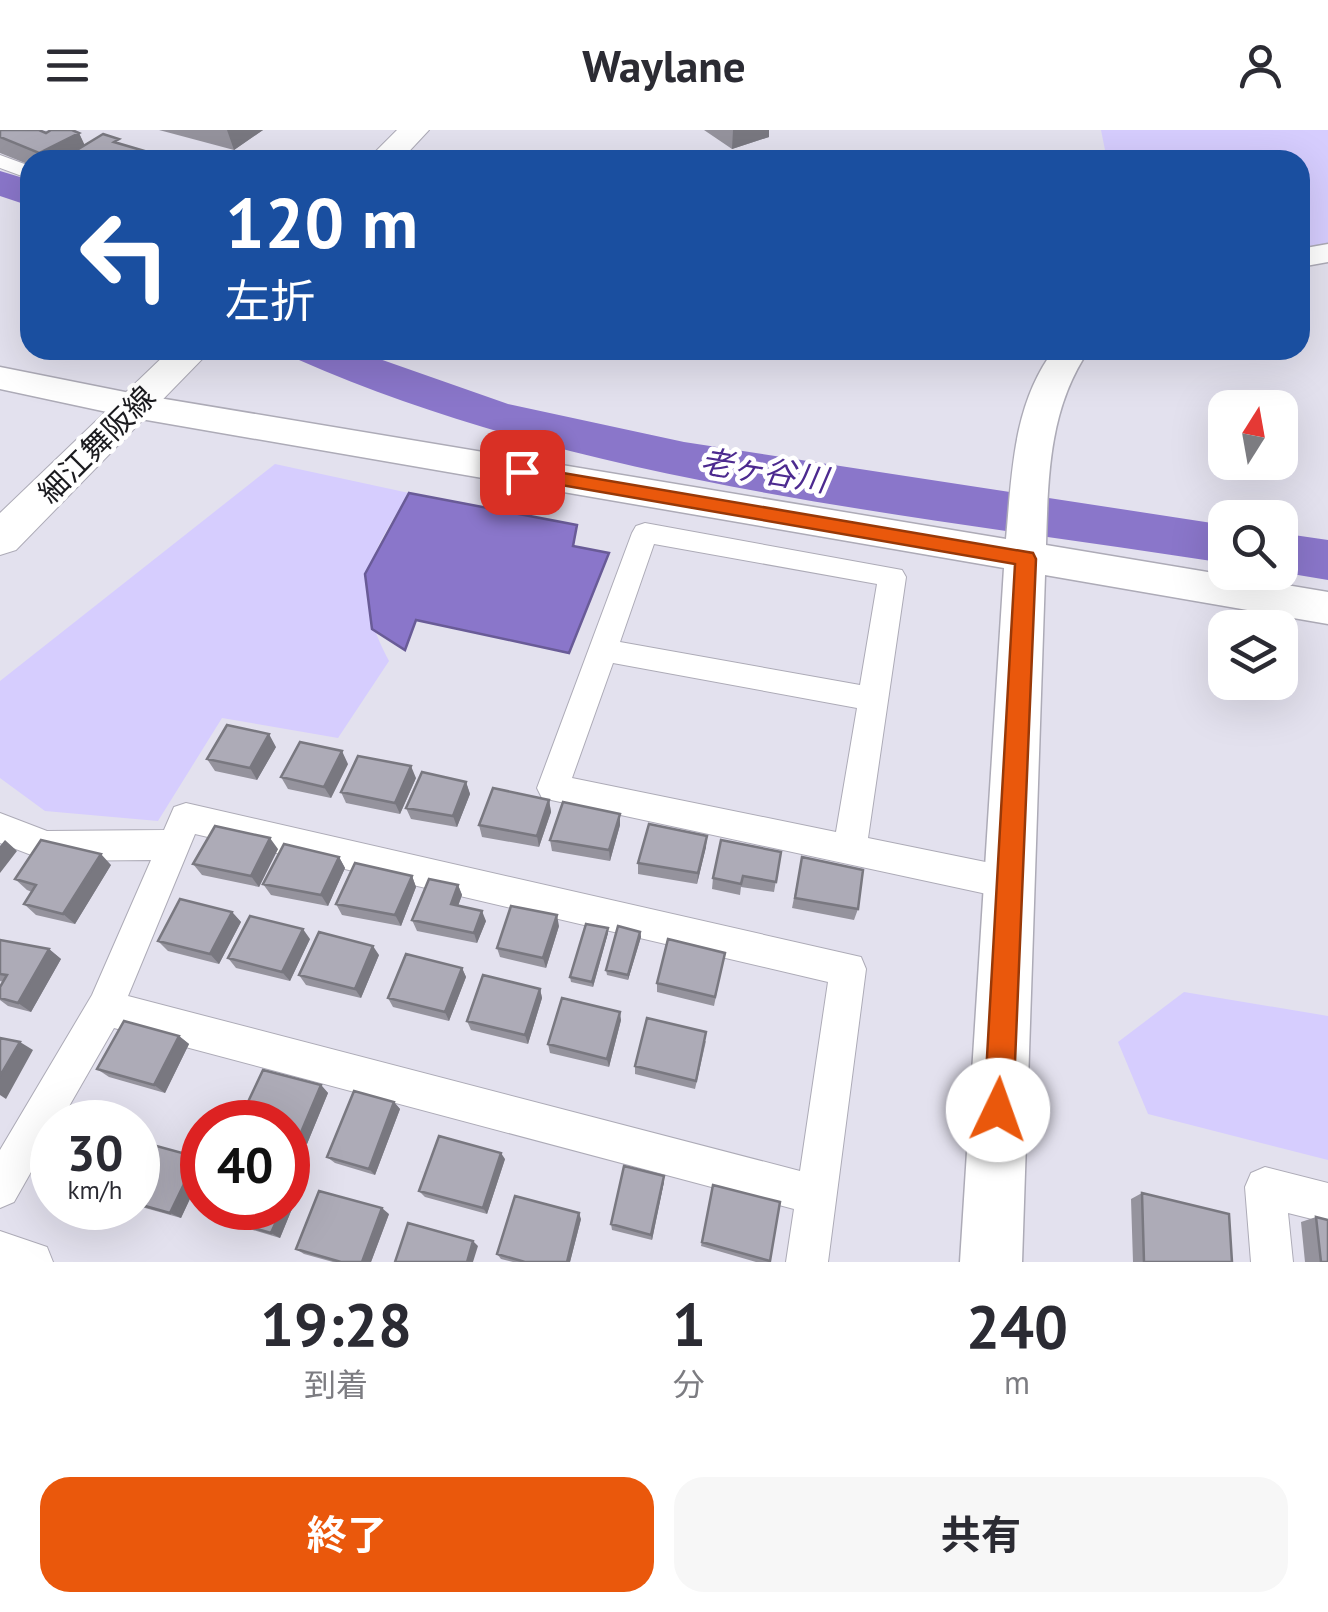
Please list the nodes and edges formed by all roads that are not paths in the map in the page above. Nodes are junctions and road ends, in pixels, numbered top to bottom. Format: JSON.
{"nodes":[{"id":1,"x":414,"y":130,"type":"edge"},
{"id":2,"x":393,"y":150,"type":"edge"},
{"id":3,"x":182,"y":360,"type":"edge"},
{"id":4,"x":1063,"y":360,"type":"edge"},
{"id":5,"x":0,"y":378,"type":"edge"},
{"id":6,"x":135,"y":406,"type":"junction"},
{"id":7,"x":1027,"y":533,"type":"junction"},
{"id":8,"x":0,"y":539,"type":"edge"},
{"id":9,"x":1328,"y":608,"type":"edge"},
{"id":10,"x":603,"y":650,"type":"junction"},
{"id":11,"x":872,"y":699,"type":"junction"},
{"id":12,"x":0,"y":828,"type":"edge"},
{"id":13,"x":174,"y":845,"type":"junction"},
{"id":14,"x":850,"y":848,"type":"junction"},
{"id":15,"x":1010,"y":883,"type":"junction"},
{"id":16,"x":105,"y":1008,"type":"junction"},
{"id":17,"x":0,"y":1188,"type":"edge"},
{"id":18,"x":816,"y":1195,"type":"junction"},
{"id":19,"x":1328,"y":1203,"type":"edge"},
{"id":20,"x":0,"y":1252,"type":"edge"},
{"id":21,"x":32,"y":1262,"type":"edge"},
{"id":22,"x":807,"y":1262,"type":"edge"},
{"id":23,"x":991,"y":1262,"type":"edge"},
{"id":24,"x":1272,"y":1262,"type":"edge"}],
"edges":[{"from":1,"to":2,"type":"main road"},
{"from":3,"to":6,"type":"main road","name":"細江舞阪線"},
{"from":4,"to":7,"type":"street"},
{"from":5,"to":6,"type":"street"},
{"from":6,"to":7,"type":"street"},
{"from":6,"to":8,"type":"main road","name":"細江舞阪線"},
{"from":7,"to":9,"type":"street"},
{"from":7,"to":15,"type":"street"},
{"from":10,"to":11,"type":"street"},
{"from":10,"to":11,"type":"street"},
{"from":10,"to":14,"type":"street"},
{"from":11,"to":14,"type":"street"},
{"from":12,"to":13,"type":"street"},
{"from":13,"to":16,"type":"street"},
{"from":13,"to":18,"type":"street"},
{"from":14,"to":15,"type":"street"},
{"from":15,"to":23,"type":"street"},
{"from":16,"to":17,"type":"street"},
{"from":16,"to":18,"type":"street"},
{"from":18,"to":22,"type":"street"},
{"from":19,"to":24,"type":"street"},
{"from":20,"to":21,"type":"street"}]}
